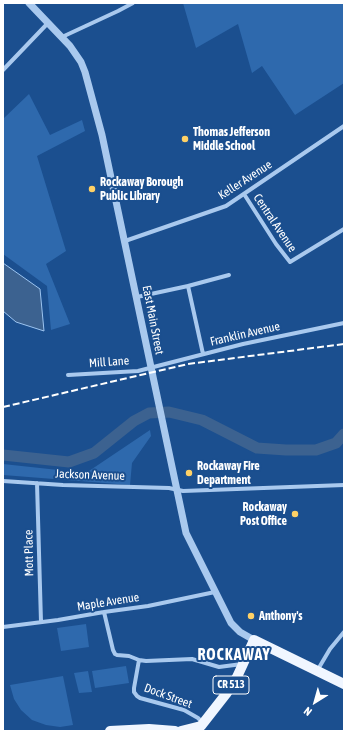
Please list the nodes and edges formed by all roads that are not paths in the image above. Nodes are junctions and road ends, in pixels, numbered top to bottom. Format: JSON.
{"nodes":[{"id":1,"x":29,"y":3,"type":"edge"},
{"id":2,"x":132,"y":3,"type":"edge"},
{"id":3,"x":48,"y":23,"type":"junction"},
{"id":4,"x":62,"y":37,"type":"junction"},
{"id":5,"x":3,"y":70,"type":"edge"},
{"id":6,"x":344,"y":126,"type":"edge"},
{"id":7,"x":244,"y":194,"type":"junction"},
{"id":8,"x":344,"y":229,"type":"edge"},
{"id":9,"x":125,"y":242,"type":"junction"},
{"id":10,"x":229,"y":275,"type":"dead end"},
{"id":11,"x":188,"y":286,"type":"junction"},
{"id":12,"x":137,"y":297,"type":"junction"},
{"id":13,"x":344,"y":323,"type":"edge"},
{"id":14,"x":203,"y":354,"type":"junction"},
{"id":15,"x":151,"y":367,"type":"junction"},
{"id":16,"x":68,"y":375,"type":"dead end"},
{"id":17,"x":3,"y":481,"type":"edge"},
{"id":18,"x":37,"y":484,"type":"junction"},
{"id":19,"x":344,"y":485,"type":"edge"},
{"id":20,"x":176,"y":489,"type":"junction"},
{"id":21,"x":215,"y":592,"type":"junction"},
{"id":22,"x":104,"y":612,"type":"junction"},
{"id":23,"x":41,"y":622,"type":"junction"},
{"id":24,"x":3,"y":627,"type":"edge"},
{"id":25,"x":344,"y":632,"type":"edge"},
{"id":26,"x":254,"y":640,"type":"junction"},
{"id":27,"x":139,"y":660,"type":"junction"},
{"id":28,"x":243,"y":664,"type":"junction"},
{"id":29,"x":317,"y":671,"type":"junction"},
{"id":30,"x":344,"y":684,"type":"edge"},
{"id":31,"x":201,"y":727,"type":"edge"},
{"id":32,"x":110,"y":731,"type":"edge"},
{"id":33,"x":175,"y":731,"type":"edge"},
{"id":34,"x":181,"y":731,"type":"edge"}],
"edges":[{"from":1,"to":3,"type":"street","name":"East Main Street"},
{"from":2,"to":4,"type":"street"},
{"from":3,"to":4,"type":"street","name":"East Main Street"},
{"from":3,"to":5,"type":"street"},
{"from":4,"to":9,"type":"street","name":"East Main Street"},
{"from":6,"to":7,"type":"street","name":"Keller Avenue"},
{"from":7,"to":8,"type":"street","name":"Central Avenue"},
{"from":7,"to":9,"type":"street","name":"Keller Avenue"},
{"from":9,"to":12,"type":"street","name":"East Main Street"},
{"from":10,"to":11,"type":"street"},
{"from":11,"to":12,"type":"street"},
{"from":11,"to":14,"type":"street"},
{"from":12,"to":15,"type":"street","name":"East Main Street"},
{"from":13,"to":14,"type":"street","name":"Franklin Avenue"},
{"from":14,"to":15,"type":"street","name":"Franklin Avenue"},
{"from":15,"to":16,"type":"street","name":"Mill Lane"},
{"from":15,"to":20,"type":"street","name":"East Main Street"},
{"from":17,"to":18,"type":"street","name":"Jackson Avenue"},
{"from":18,"to":20,"type":"street","name":"Jackson Avenue"},
{"from":18,"to":23,"type":"street","name":"Mott Place"},
{"from":19,"to":20,"type":"street","name":"Jackson Avenue"},
{"from":20,"to":21,"type":"street","name":"East Main Street"},
{"from":21,"to":22,"type":"street","name":"Maple Avenue"},
{"from":21,"to":26,"type":"street","name":"East Main Street"},
{"from":22,"to":23,"type":"street","name":"Maple Avenue"},
{"from":22,"to":27,"type":"street"},
{"from":23,"to":24,"type":"street","name":"Maple Avenue"},
{"from":25,"to":29,"type":"street"},
{"from":26,"to":28,"type":"main road","number":"CR 513"},
{"from":26,"to":29,"type":"main road"},
{"from":27,"to":28,"type":"street"},
{"from":27,"to":31,"type":"street","name":"Dock Street"},
{"from":28,"to":31,"type":"main road","number":"CR 513"},
{"from":29,"to":30,"type":"main road"},
{"from":31,"to":34,"type":"main road"},
{"from":32,"to":33,"type":"main road"}]}
